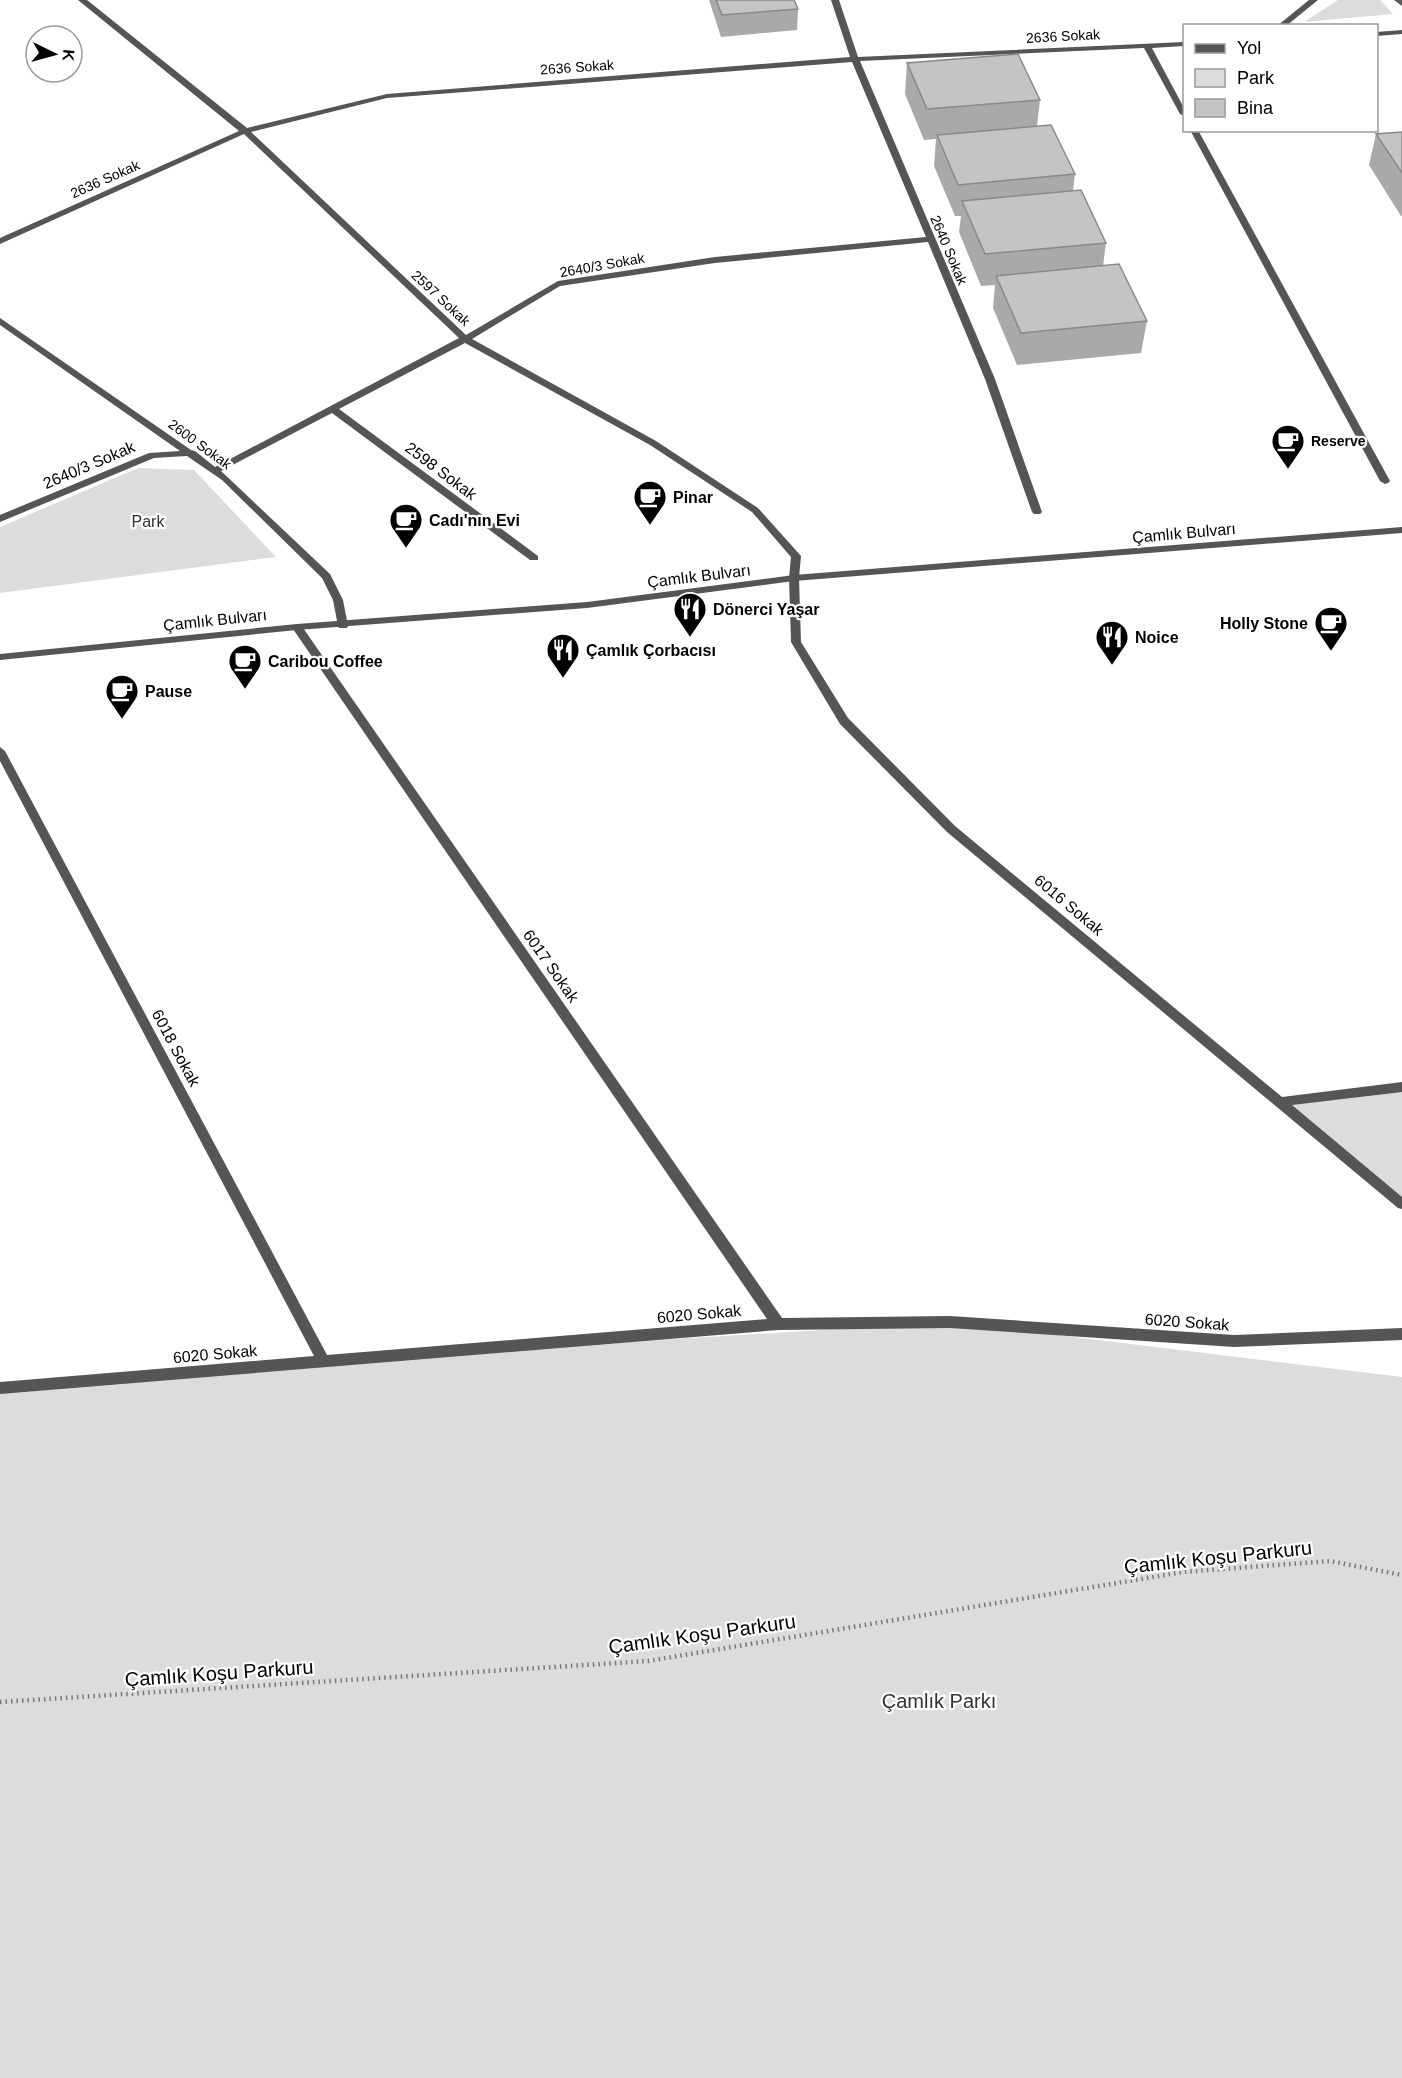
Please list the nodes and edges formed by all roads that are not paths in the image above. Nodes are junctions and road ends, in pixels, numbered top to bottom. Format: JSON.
{"nodes":[{"id":1,"x":82,"y":0,"type":"edge"},
{"id":2,"x":835,"y":0,"type":"edge"},
{"id":3,"x":1314,"y":0,"type":"edge"},
{"id":4,"x":1398,"y":0,"type":"edge"},
{"id":5,"x":1402,"y":4,"type":"edge"},
{"id":6,"x":1284,"y":24,"type":"edge"},
{"id":7,"x":1402,"y":32,"type":"edge"},
{"id":8,"x":1378,"y":34,"type":"edge"},
{"id":9,"x":1183,"y":44,"type":"edge"},
{"id":10,"x":1147,"y":46,"type":"junction"},
{"id":11,"x":855,"y":59,"type":"junction"},
{"id":12,"x":1183,"y":110,"type":"edge"},
{"id":13,"x":245,"y":131,"type":"junction"},
{"id":14,"x":1195,"y":132,"type":"edge"},
{"id":15,"x":929,"y":239,"type":"junction"},
{"id":16,"x":0,"y":241,"type":"edge"},
{"id":17,"x":0,"y":321,"type":"edge"},
{"id":18,"x":465,"y":339,"type":"junction"},
{"id":19,"x":332,"y":408,"type":"junction"},
{"id":20,"x":192,"y":453,"type":"junction"},
{"id":21,"x":216,"y":470,"type":"junction"},
{"id":22,"x":1385,"y":481,"type":"dead end"},
{"id":23,"x":1037,"y":512,"type":"dead end"},
{"id":24,"x":0,"y":519,"type":"edge"},
{"id":25,"x":1402,"y":530,"type":"edge"},
{"id":26,"x":534,"y":558,"type":"dead end"},
{"id":27,"x":794,"y":578,"type":"junction"},
{"id":28,"x":343,"y":626,"type":"junction"},
{"id":29,"x":297,"y":627,"type":"junction"},
{"id":30,"x":0,"y":657,"type":"edge"},
{"id":31,"x":0,"y":751,"type":"edge"},
{"id":32,"x":1402,"y":1087,"type":"edge"},
{"id":33,"x":1280,"y":1102,"type":"junction"},
{"id":34,"x":1402,"y":1204,"type":"edge"},
{"id":35,"x":778,"y":1324,"type":"junction"},
{"id":36,"x":1402,"y":1334,"type":"edge"},
{"id":37,"x":323,"y":1361,"type":"junction"},
{"id":38,"x":0,"y":1388,"type":"edge"}],
"edges":[{"from":1,"to":13,"type":"street","name":"2597 Sokak"},
{"from":2,"to":11,"type":"street","name":"2640 Sokak"},
{"from":3,"to":6,"type":"street"},
{"from":4,"to":5,"type":"street"},
{"from":7,"to":8,"type":"street"},
{"from":9,"to":10,"type":"street","name":"2636 Sokak"},
{"from":10,"to":11,"type":"street","name":"2636 Sokak"},
{"from":10,"to":12,"type":"street"},
{"from":11,"to":13,"type":"street","name":"2636 Sokak"},
{"from":11,"to":15,"type":"street","name":"2640 Sokak"},
{"from":13,"to":16,"type":"street","name":"2636 Sokak"},
{"from":13,"to":18,"type":"street","name":"2597 Sokak"},
{"from":14,"to":22,"type":"street"},
{"from":15,"to":18,"type":"street","name":"2640/3 Sokak"},
{"from":15,"to":23,"type":"street","name":"2640 Sokak"},
{"from":17,"to":20,"type":"street","name":"2600 Sokak"},
{"from":18,"to":19,"type":"street","name":"2640/3 Sokak"},
{"from":18,"to":27,"type":"street","name":"2597 Sokak"},
{"from":19,"to":21,"type":"street","name":"2640/3 Sokak"},
{"from":19,"to":26,"type":"street","name":"2598 Sokak"},
{"from":20,"to":21,"type":"street","name":"2600 Sokak"},
{"from":20,"to":24,"type":"street","name":"2640/3 Sokak"},
{"from":21,"to":28,"type":"street","name":"2600 Sokak"},
{"from":25,"to":27,"type":"street","name":"Çamlık Bulvarı"},
{"from":27,"to":28,"type":"street","name":"Çamlık Bulvarı"},
{"from":27,"to":33,"type":"street","name":"6016 Sokak"},
{"from":28,"to":29,"type":"street","name":"Çamlık Bulvarı"},
{"from":29,"to":30,"type":"street","name":"Çamlık Bulvarı"},
{"from":29,"to":35,"type":"street","name":"6017 Sokak"},
{"from":31,"to":37,"type":"street","name":"6018 Sokak"},
{"from":32,"to":33,"type":"street"},
{"from":33,"to":34,"type":"street","name":"6016 Sokak"},
{"from":35,"to":36,"type":"street","name":"6020 Sokak"},
{"from":35,"to":37,"type":"street","name":"6020 Sokak"},
{"from":37,"to":38,"type":"street","name":"6020 Sokak"}]}
